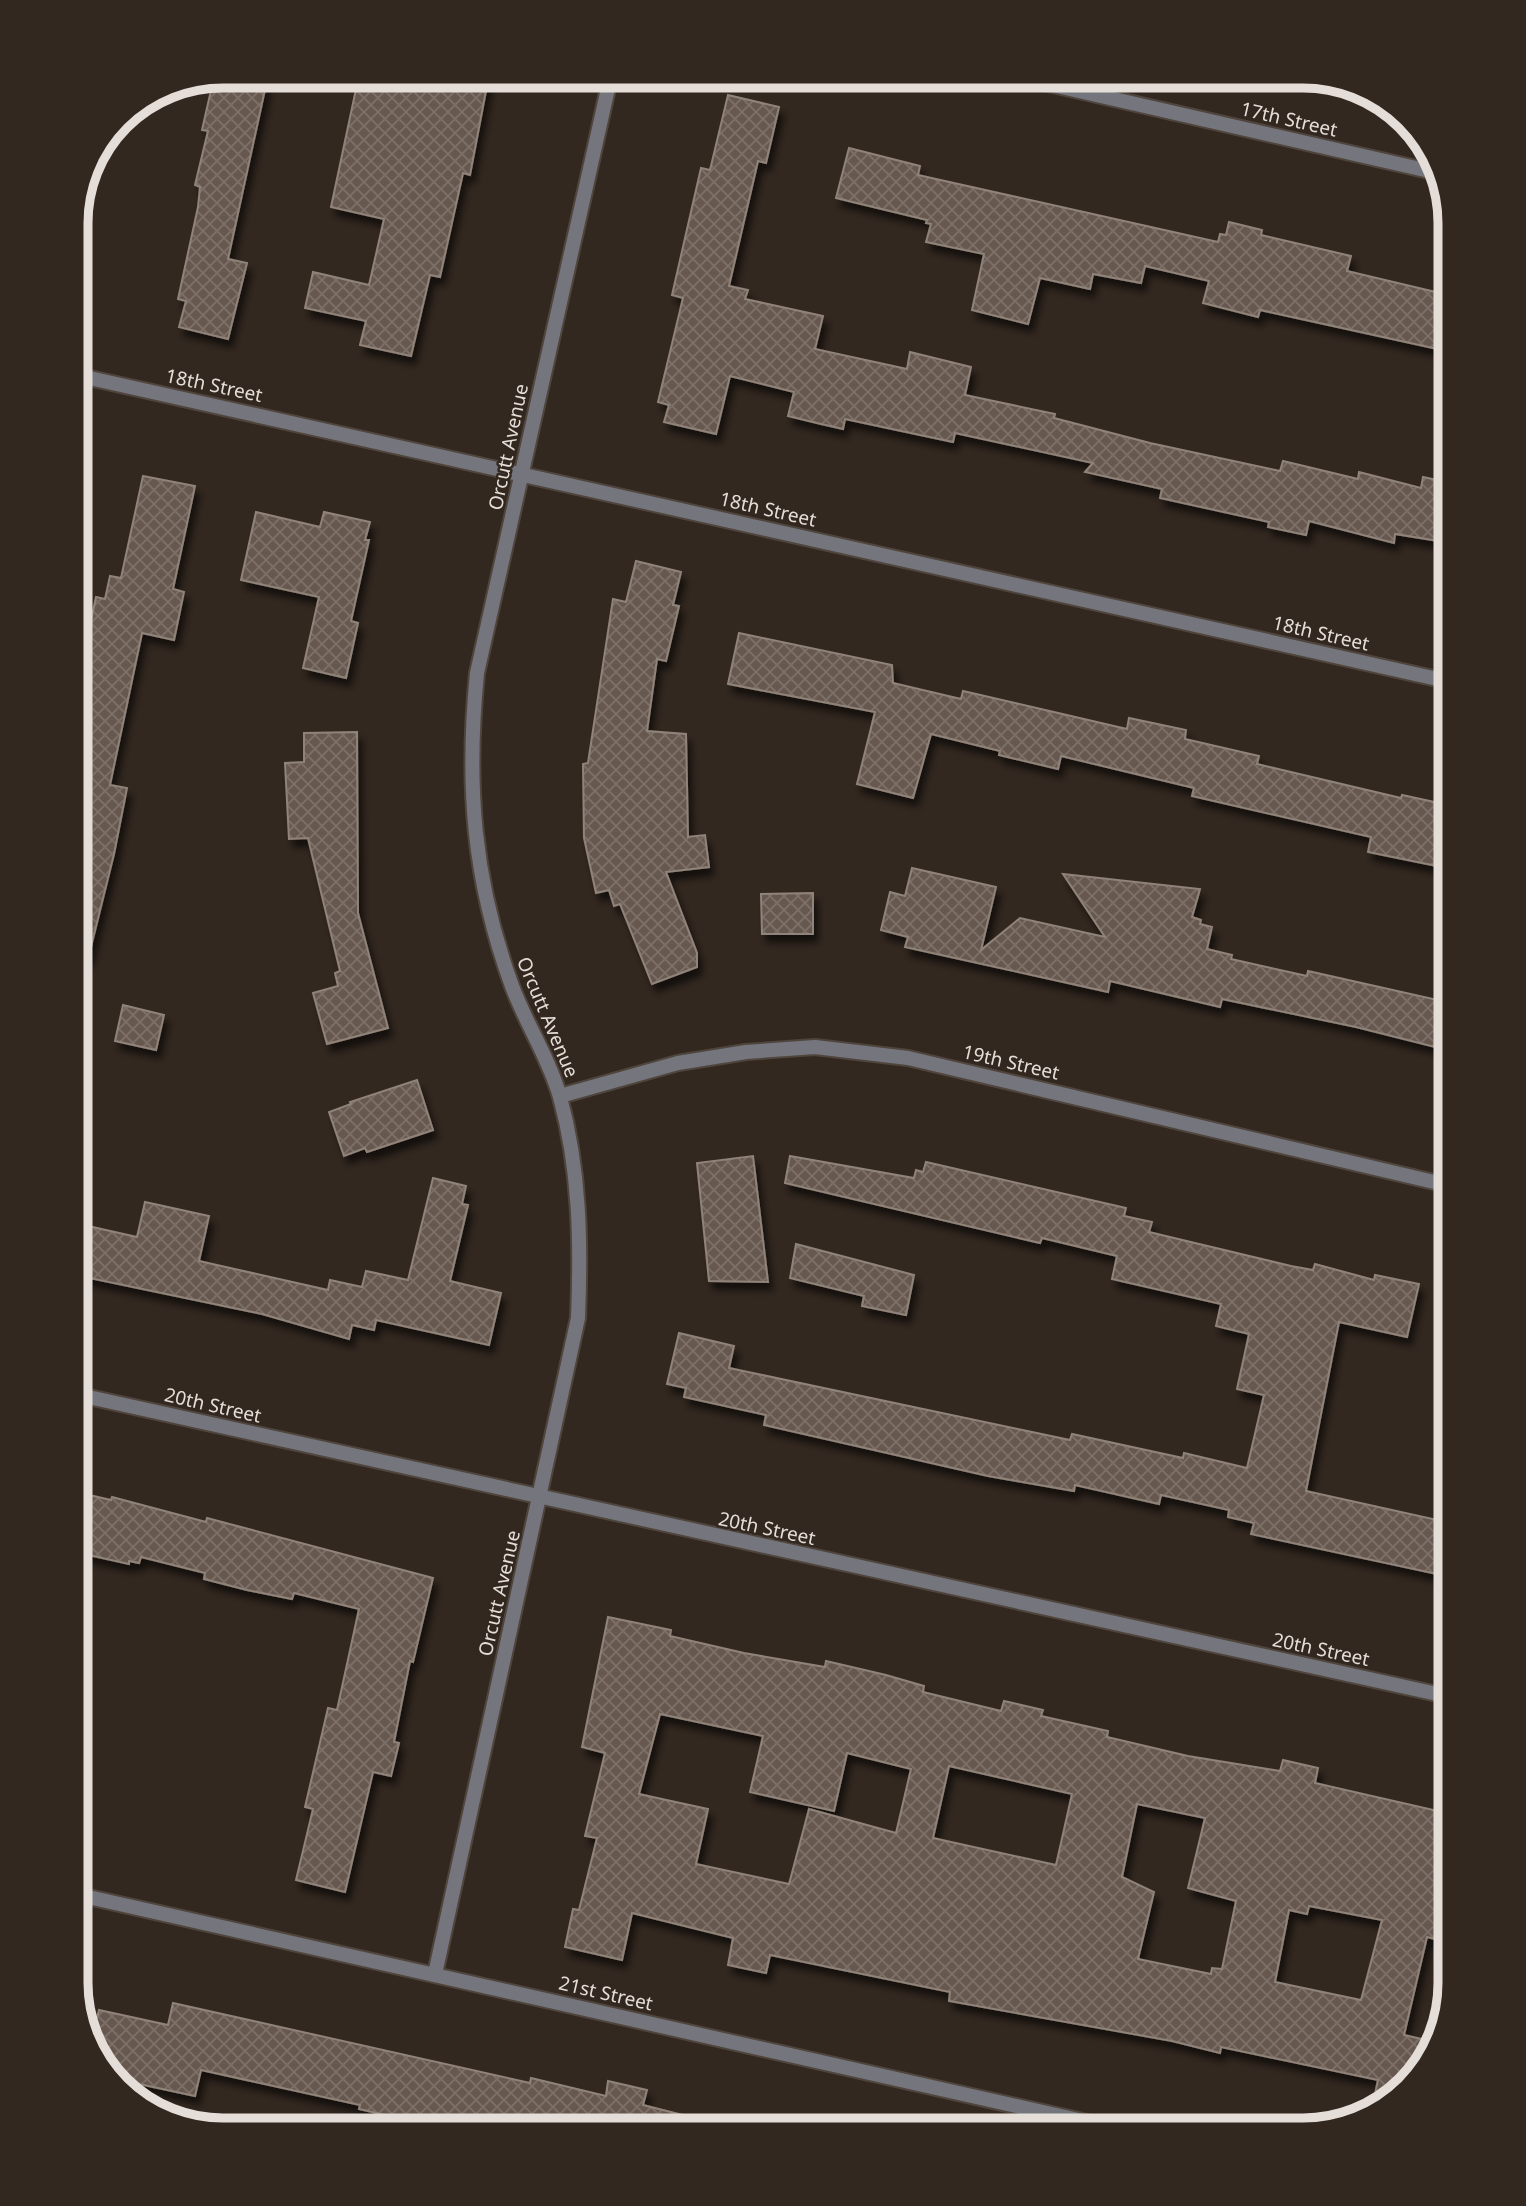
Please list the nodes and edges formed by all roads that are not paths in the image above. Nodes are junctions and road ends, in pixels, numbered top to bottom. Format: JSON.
{"nodes":[{"id":1,"x":608,"y":88,"type":"edge"},
{"id":2,"x":1066,"y":88,"type":"edge"},
{"id":3,"x":1428,"y":171,"type":"edge"},
{"id":4,"x":88,"y":377,"type":"edge"},
{"id":5,"x":523,"y":473,"type":"junction"},
{"id":6,"x":1438,"y":679,"type":"edge"},
{"id":7,"x":560,"y":1096,"type":"junction"},
{"id":8,"x":1438,"y":1183,"type":"edge"},
{"id":9,"x":88,"y":1397,"type":"edge"},
{"id":10,"x":540,"y":1498,"type":"junction"},
{"id":11,"x":1438,"y":1694,"type":"edge"},
{"id":12,"x":88,"y":1897,"type":"edge"},
{"id":13,"x":435,"y":1974,"type":"junction"},
{"id":14,"x":1070,"y":2118,"type":"edge"}],
"edges":[{"from":1,"to":5,"type":"street","name":"Orcutt Avenue"},
{"from":2,"to":3,"type":"street","name":"17th Street"},
{"from":4,"to":5,"type":"street","name":"18th Street"},
{"from":5,"to":6,"type":"street","name":"18th Street"},
{"from":5,"to":7,"type":"street","name":"Orcutt Avenue"},
{"from":7,"to":8,"type":"street","name":"19th Street"},
{"from":7,"to":10,"type":"street","name":"Orcutt Avenue"},
{"from":9,"to":10,"type":"street","name":"20th Street"},
{"from":10,"to":11,"type":"street","name":"20th Street"},
{"from":10,"to":13,"type":"street","name":"Orcutt Avenue"},
{"from":12,"to":13,"type":"street","name":"21st Street"},
{"from":13,"to":14,"type":"street","name":"21st Street"}]}
